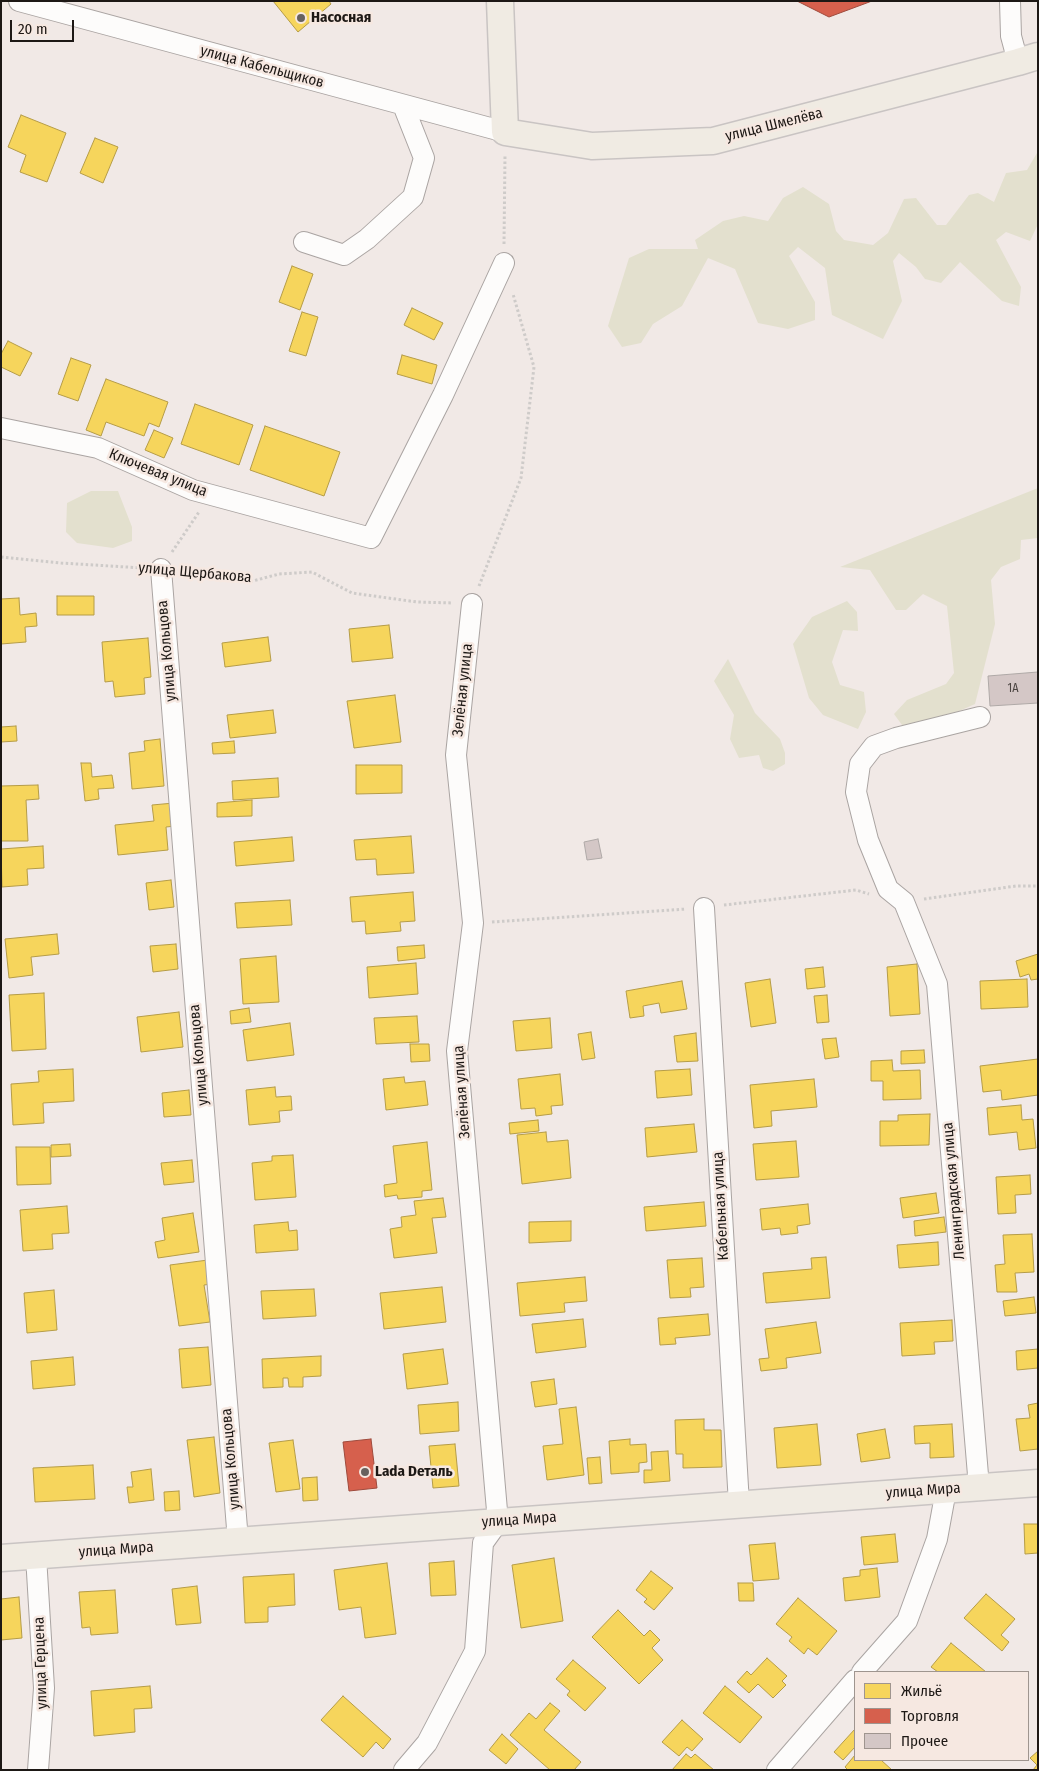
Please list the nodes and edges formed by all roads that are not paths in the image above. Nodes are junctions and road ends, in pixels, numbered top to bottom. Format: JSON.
{"nodes":[{"id":1,"x":19,"y":1,"type":"edge"},
{"id":2,"x":500,"y":1,"type":"edge"},
{"id":3,"x":1010,"y":1,"type":"edge"},
{"id":4,"x":1028,"y":59,"type":"edge"},
{"id":5,"x":403,"y":105,"type":"junction"},
{"id":6,"x":505,"y":132,"type":"junction"},
{"id":7,"x":304,"y":242,"type":"dead end"},
{"id":8,"x":504,"y":263,"type":"road end"},
{"id":9,"x":1,"y":428,"type":"edge"},
{"id":10,"x":160,"y":569,"type":"road end"},
{"id":11,"x":472,"y":604,"type":"road end"},
{"id":12,"x":980,"y":716,"type":"dead end"},
{"id":13,"x":704,"y":908,"type":"road end"},
{"id":14,"x":1038,"y":1483,"type":"edge"},
{"id":15,"x":979,"y":1487,"type":"junction"},
{"id":16,"x":946,"y":1490,"type":"junction"},
{"id":17,"x":739,"y":1504,"type":"junction"},
{"id":18,"x":498,"y":1522,"type":"junction"},
{"id":19,"x":238,"y":1541,"type":"junction"},
{"id":20,"x":36,"y":1556,"type":"junction"},
{"id":21,"x":1,"y":1558,"type":"edge"},
{"id":22,"x":863,"y":1671,"type":"edge"},
{"id":23,"x":854,"y":1681,"type":"edge"},
{"id":24,"x":38,"y":1770,"type":"edge"},
{"id":25,"x":404,"y":1770,"type":"edge"},
{"id":26,"x":777,"y":1770,"type":"edge"}],
"edges":[{"from":1,"to":5,"type":"street","name":"улица Кабельщиков"},
{"from":2,"to":6,"type":"main road"},
{"from":3,"to":4,"type":"street"},
{"from":4,"to":6,"type":"main road","name":"улица Шмелёва"},
{"from":5,"to":6,"type":"street","name":"улица Кабельщиков"},
{"from":5,"to":7,"type":"street"},
{"from":8,"to":9,"type":"street","name":"Ключевая улица"},
{"from":10,"to":19,"type":"street","name":"улица Кольцова"},
{"from":11,"to":18,"type":"street","name":"Зелёная улица"},
{"from":12,"to":15,"type":"street","name":"Ленинградская улица"},
{"from":13,"to":17,"type":"street","name":"Кабельная улица"},
{"from":14,"to":15,"type":"main road","name":"улица Мира"},
{"from":15,"to":16,"type":"main road","name":"улица Мира"},
{"from":16,"to":17,"type":"main road","name":"улица Мира"},
{"from":16,"to":22,"type":"street"},
{"from":17,"to":18,"type":"main road","name":"улица Мира"},
{"from":18,"to":19,"type":"main road","name":"улица Мира"},
{"from":18,"to":25,"type":"street"},
{"from":19,"to":20,"type":"main road","name":"улица Мира"},
{"from":20,"to":21,"type":"main road","name":"улица Мира"},
{"from":20,"to":24,"type":"street","name":"улица Герцена"},
{"from":23,"to":26,"type":"street"}]}
